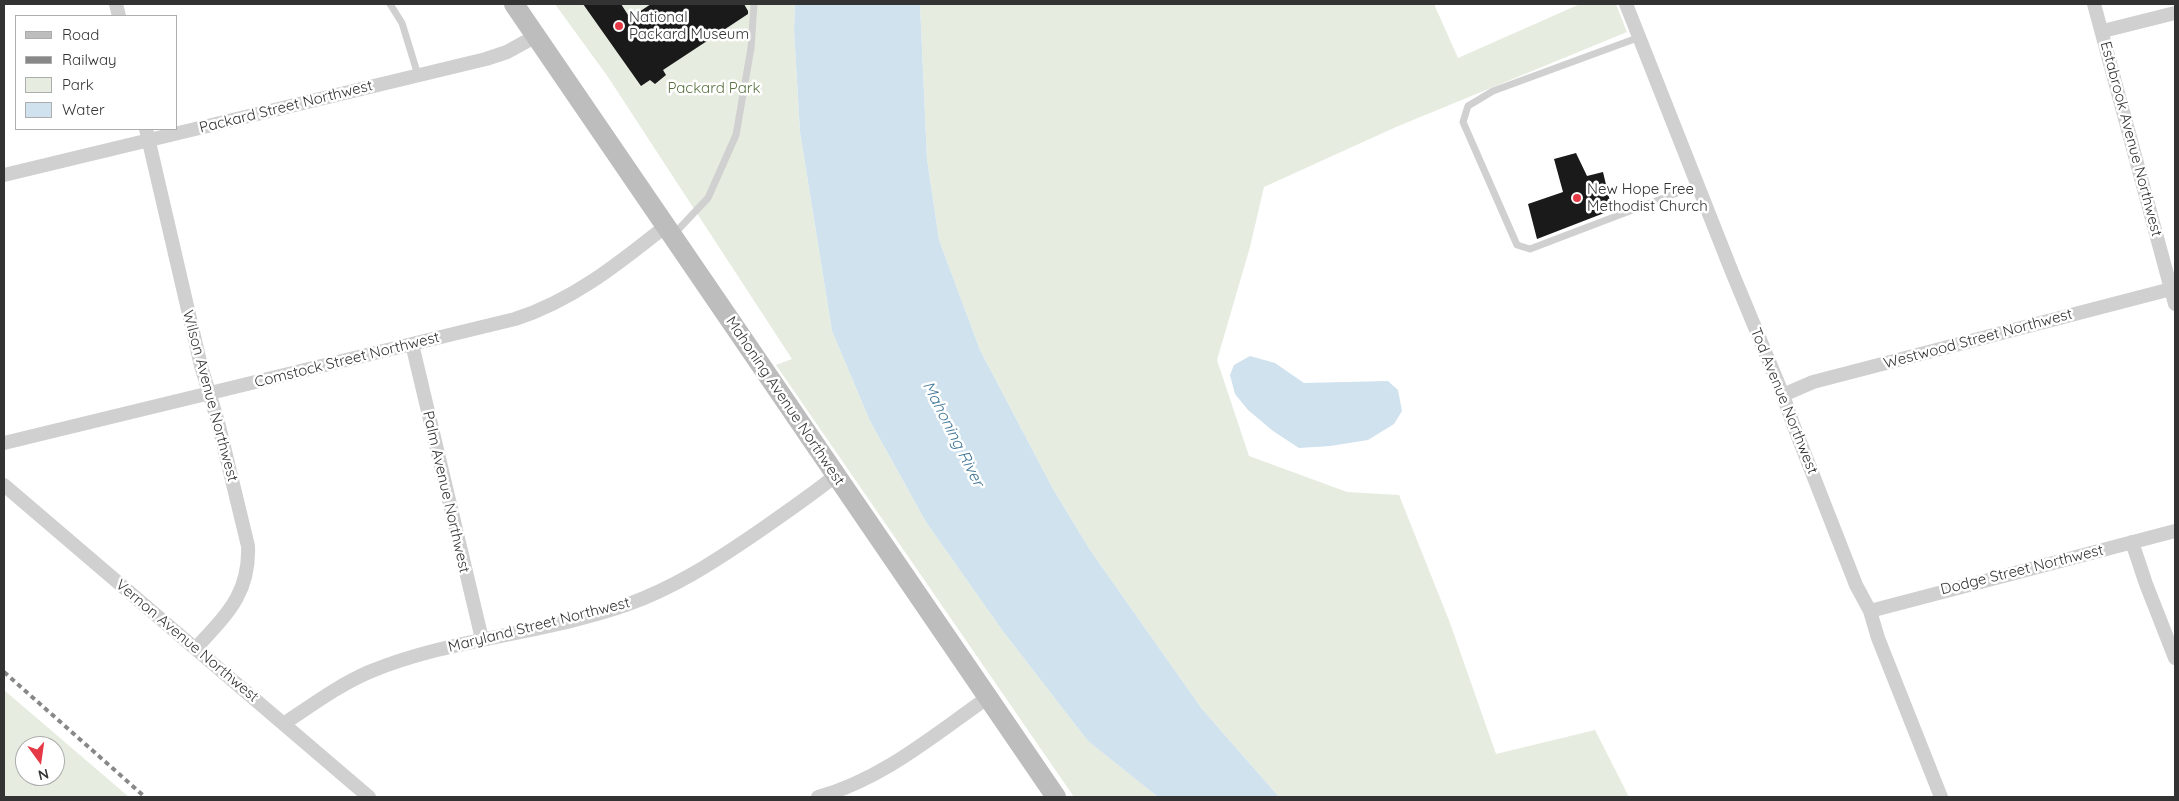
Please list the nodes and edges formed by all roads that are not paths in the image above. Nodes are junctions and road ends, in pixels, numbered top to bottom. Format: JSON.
{"nodes":[{"id":1,"x":390,"y":4,"type":"edge"},
{"id":2,"x":514,"y":4,"type":"edge"},
{"id":3,"x":754,"y":4,"type":"edge"},
{"id":4,"x":1626,"y":4,"type":"edge"},
{"id":5,"x":2094,"y":4,"type":"edge"},
{"id":6,"x":2175,"y":13,"type":"edge"},
{"id":7,"x":2103,"y":31,"type":"junction"},
{"id":8,"x":536,"y":36,"type":"junction"},
{"id":9,"x":1640,"y":38,"type":"junction"},
{"id":10,"x":418,"y":75,"type":"junction"},
{"id":11,"x":178,"y":127,"type":"edge"},
{"id":12,"x":165,"y":130,"type":"edge"},
{"id":13,"x":147,"y":134,"type":"edge"},
{"id":14,"x":4,"y":176,"type":"edge"},
{"id":15,"x":1698,"y":185,"type":"junction"},
{"id":16,"x":670,"y":229,"type":"junction"},
{"id":17,"x":2173,"y":288,"type":"edge"},
{"id":18,"x":2175,"y":304,"type":"edge"},
{"id":19,"x":412,"y":344,"type":"junction"},
{"id":20,"x":208,"y":392,"type":"junction"},
{"id":21,"x":1783,"y":395,"type":"junction"},
{"id":22,"x":4,"y":443,"type":"edge"},
{"id":23,"x":835,"y":476,"type":"junction"},
{"id":24,"x":4,"y":485,"type":"edge"},
{"id":25,"x":2175,"y":531,"type":"edge"},
{"id":26,"x":2132,"y":542,"type":"junction"},
{"id":27,"x":1870,"y":611,"type":"junction"},
{"id":28,"x":482,"y":639,"type":"junction"},
{"id":29,"x":196,"y":648,"type":"junction"},
{"id":30,"x":2175,"y":658,"type":"edge"},
{"id":31,"x":987,"y":698,"type":"junction"},
{"id":32,"x":285,"y":723,"type":"junction"},
{"id":33,"x":369,"y":797,"type":"edge"},
{"id":34,"x":818,"y":797,"type":"edge"},
{"id":35,"x":1056,"y":797,"type":"edge"},
{"id":36,"x":1941,"y":797,"type":"edge"}],
"edges":[{"from":1,"to":10,"type":"lane"},
{"from":2,"to":8,"type":"main road","name":"Mahoning Avenue Northwest"},
{"from":3,"to":16,"type":"lane"},
{"from":4,"to":9,"type":"street","name":"Tod Avenue Northwest"},
{"from":5,"to":7,"type":"street","name":"Estabrook Avenue Northwest"},
{"from":6,"to":7,"type":"street"},
{"from":7,"to":17,"type":"street","name":"Estabrook Avenue Northwest"},
{"from":8,"to":10,"type":"street","name":"Packard Street Northwest"},
{"from":8,"to":16,"type":"main road","name":"Mahoning Avenue Northwest"},
{"from":9,"to":15,"type":"street","name":"Tod Avenue Northwest"},
{"from":9,"to":15,"type":"lane"},
{"from":10,"to":11,"type":"street","name":"Packard Street Northwest"},
{"from":12,"to":13,"type":"street","name":"Packard Street Northwest"},
{"from":13,"to":14,"type":"street","name":"Packard Street Northwest"},
{"from":13,"to":20,"type":"street","name":"Wilson Avenue Northwest"},
{"from":15,"to":21,"type":"street","name":"Tod Avenue Northwest"},
{"from":16,"to":19,"type":"street","name":"Comstock Street Northwest"},
{"from":16,"to":23,"type":"main road","name":"Mahoning Avenue Northwest"},
{"from":17,"to":18,"type":"street","name":"Estabrook Avenue Northwest"},
{"from":17,"to":21,"type":"street","name":"Westwood Street Northwest"},
{"from":19,"to":20,"type":"street","name":"Comstock Street Northwest"},
{"from":19,"to":28,"type":"street","name":"Palm Avenue Northwest"},
{"from":20,"to":22,"type":"street","name":"Comstock Street Northwest"},
{"from":20,"to":29,"type":"street","name":"Wilson Avenue Northwest"},
{"from":21,"to":27,"type":"street","name":"Tod Avenue Northwest"},
{"from":23,"to":28,"type":"street","name":"Maryland Street Northwest"},
{"from":23,"to":31,"type":"main road","name":"Mahoning Avenue Northwest"},
{"from":24,"to":29,"type":"street","name":"Vernon Avenue Northwest"},
{"from":25,"to":26,"type":"street","name":"Dodge Street Northwest"},
{"from":26,"to":27,"type":"street","name":"Dodge Street Northwest"},
{"from":26,"to":30,"type":"street"},
{"from":27,"to":36,"type":"street","name":"Tod Avenue Northwest"},
{"from":28,"to":32,"type":"street","name":"Maryland Street Northwest"},
{"from":29,"to":32,"type":"street","name":"Vernon Avenue Northwest"},
{"from":31,"to":34,"type":"street"},
{"from":31,"to":35,"type":"main road","name":"Mahoning Avenue Northwest"},
{"from":32,"to":33,"type":"street","name":"Vernon Avenue Northwest"}]}
